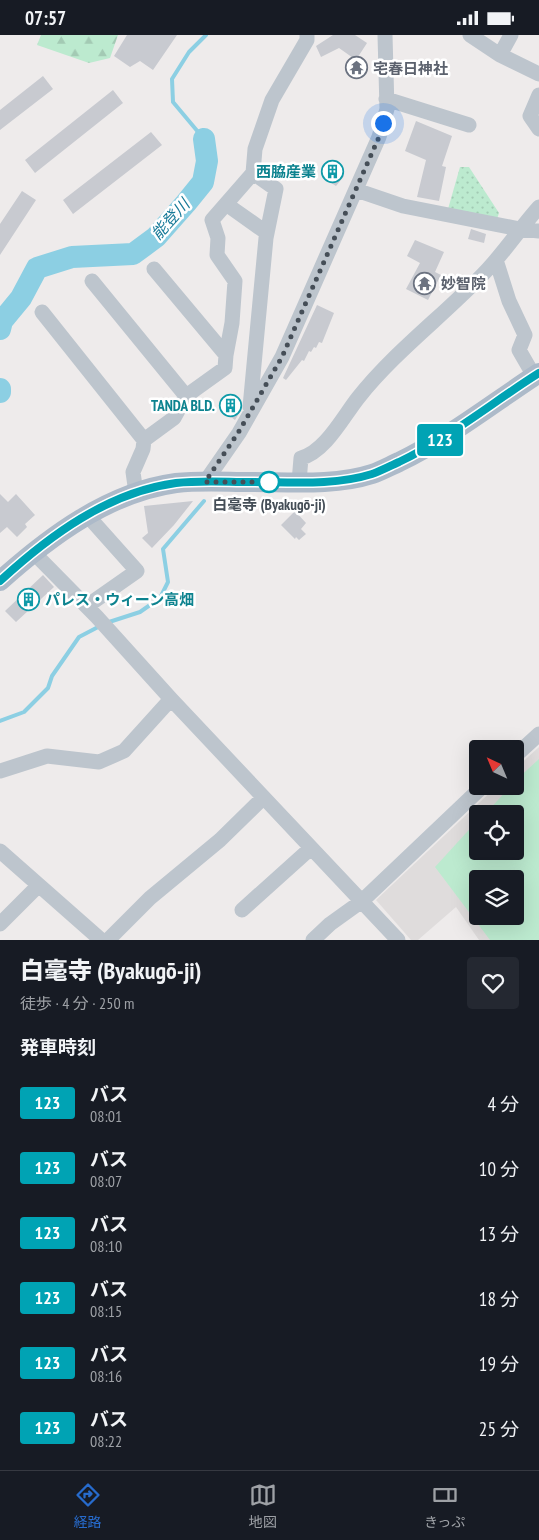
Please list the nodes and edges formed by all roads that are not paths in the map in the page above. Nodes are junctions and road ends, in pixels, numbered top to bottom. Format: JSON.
{"nodes":[{"id":1,"x":385,"y":35,"type":"edge"},
{"id":2,"x":470,"y":35,"type":"edge"},
{"id":3,"x":511,"y":35,"type":"edge"},
{"id":4,"x":311,"y":37,"type":"edge"},
{"id":5,"x":500,"y":55,"type":"junction"},
{"id":6,"x":539,"y":74,"type":"edge"},
{"id":7,"x":539,"y":95,"type":"edge"},
{"id":8,"x":386,"y":99,"type":"junction"},
{"id":9,"x":470,"y":125,"type":"dead end"},
{"id":10,"x":539,"y":129,"type":"edge"},
{"id":11,"x":252,"y":173,"type":"junction"},
{"id":12,"x":356,"y":190,"type":"junction"},
{"id":13,"x":226,"y":204,"type":"junction"},
{"id":14,"x":539,"y":207,"type":"edge"},
{"id":15,"x":520,"y":229,"type":"junction"},
{"id":16,"x":539,"y":231,"type":"edge"},
{"id":17,"x":267,"y":233,"type":"junction"},
{"id":18,"x":496,"y":260,"type":"junction"},
{"id":19,"x":154,"y":269,"type":"dead end"},
{"id":20,"x":92,"y":281,"type":"dead end"},
{"id":21,"x":42,"y":311,"type":"dead end"},
{"id":22,"x":226,"y":355,"type":"junction"},
{"id":23,"x":537,"y":374,"type":"edge"},
{"id":24,"x":186,"y":396,"type":"junction"},
{"id":25,"x":250,"y":410,"type":"junction"},
{"id":26,"x":144,"y":440,"type":"junction"},
{"id":27,"x":205,"y":482,"type":"junction"},
{"id":28,"x":299,"y":482,"type":"junction"},
{"id":29,"x":136,"y":493,"type":"junction"},
{"id":30,"x":87,"y":515,"type":"junction"},
{"id":31,"x":32,"y":551,"type":"junction"},
{"id":32,"x":0,"y":581,"type":"edge"},
{"id":33,"x":97,"y":617,"type":"junction"},
{"id":34,"x":171,"y":699,"type":"junction"},
{"id":35,"x":539,"y":734,"type":"edge"},
{"id":36,"x":524,"y":748,"type":"edge"},
{"id":37,"x":0,"y":771,"type":"edge"},
{"id":38,"x":474,"y":795,"type":"edge"},
{"id":39,"x":263,"y":798,"type":"junction"},
{"id":40,"x":311,"y":848,"type":"junction"},
{"id":41,"x":0,"y":851,"type":"edge"},
{"id":42,"x":38,"y":886,"type":"junction"},
{"id":43,"x":362,"y":901,"type":"junction"},
{"id":44,"x":242,"y":911,"type":"dead end"},
{"id":45,"x":0,"y":924,"type":"edge"},
{"id":46,"x":101,"y":940,"type":"edge"},
{"id":47,"x":108,"y":940,"type":"edge"},
{"id":48,"x":312,"y":940,"type":"edge"},
{"id":49,"x":398,"y":940,"type":"edge"}],
"edges":[{"from":1,"to":8,"type":"street"},
{"from":2,"to":5,"type":"street"},
{"from":3,"to":5,"type":"street"},
{"from":4,"to":11,"type":"street"},
{"from":5,"to":6,"type":"street"},
{"from":7,"to":10,"type":"street"},
{"from":8,"to":9,"type":"street"},
{"from":8,"to":12,"type":"street"},
{"from":11,"to":13,"type":"street"},
{"from":11,"to":17,"type":"street"},
{"from":12,"to":15,"type":"street"},
{"from":12,"to":25,"type":"street"},
{"from":13,"to":17,"type":"street"},
{"from":13,"to":22,"type":"street"},
{"from":14,"to":15,"type":"street"},
{"from":15,"to":16,"type":"street"},
{"from":15,"to":18,"type":"street"},
{"from":17,"to":25,"type":"street"},
{"from":18,"to":23,"type":"street"},
{"from":18,"to":28,"type":"street"},
{"from":19,"to":22,"type":"street"},
{"from":20,"to":24,"type":"street"},
{"from":21,"to":26,"type":"street"},
{"from":22,"to":24,"type":"street"},
{"from":23,"to":28,"type":"main road"},
{"from":24,"to":26,"type":"street"},
{"from":25,"to":27,"type":"street"},
{"from":26,"to":29,"type":"street"},
{"from":27,"to":28,"type":"main road"},
{"from":27,"to":29,"type":"main road"},
{"from":29,"to":30,"type":"main road"},
{"from":30,"to":31,"type":"main road"},
{"from":30,"to":33,"type":"street"},
{"from":31,"to":32,"type":"main road"},
{"from":31,"to":33,"type":"street"},
{"from":33,"to":34,"type":"street"},
{"from":34,"to":37,"type":"street"},
{"from":34,"to":39,"type":"street"},
{"from":35,"to":36,"type":"street"},
{"from":38,"to":43,"type":"street"},
{"from":39,"to":40,"type":"street"},
{"from":39,"to":47,"type":"street"},
{"from":40,"to":43,"type":"street"},
{"from":40,"to":44,"type":"street"},
{"from":41,"to":42,"type":"street"},
{"from":42,"to":45,"type":"street"},
{"from":42,"to":46,"type":"street"},
{"from":43,"to":48,"type":"street"},
{"from":43,"to":49,"type":"street"}]}
